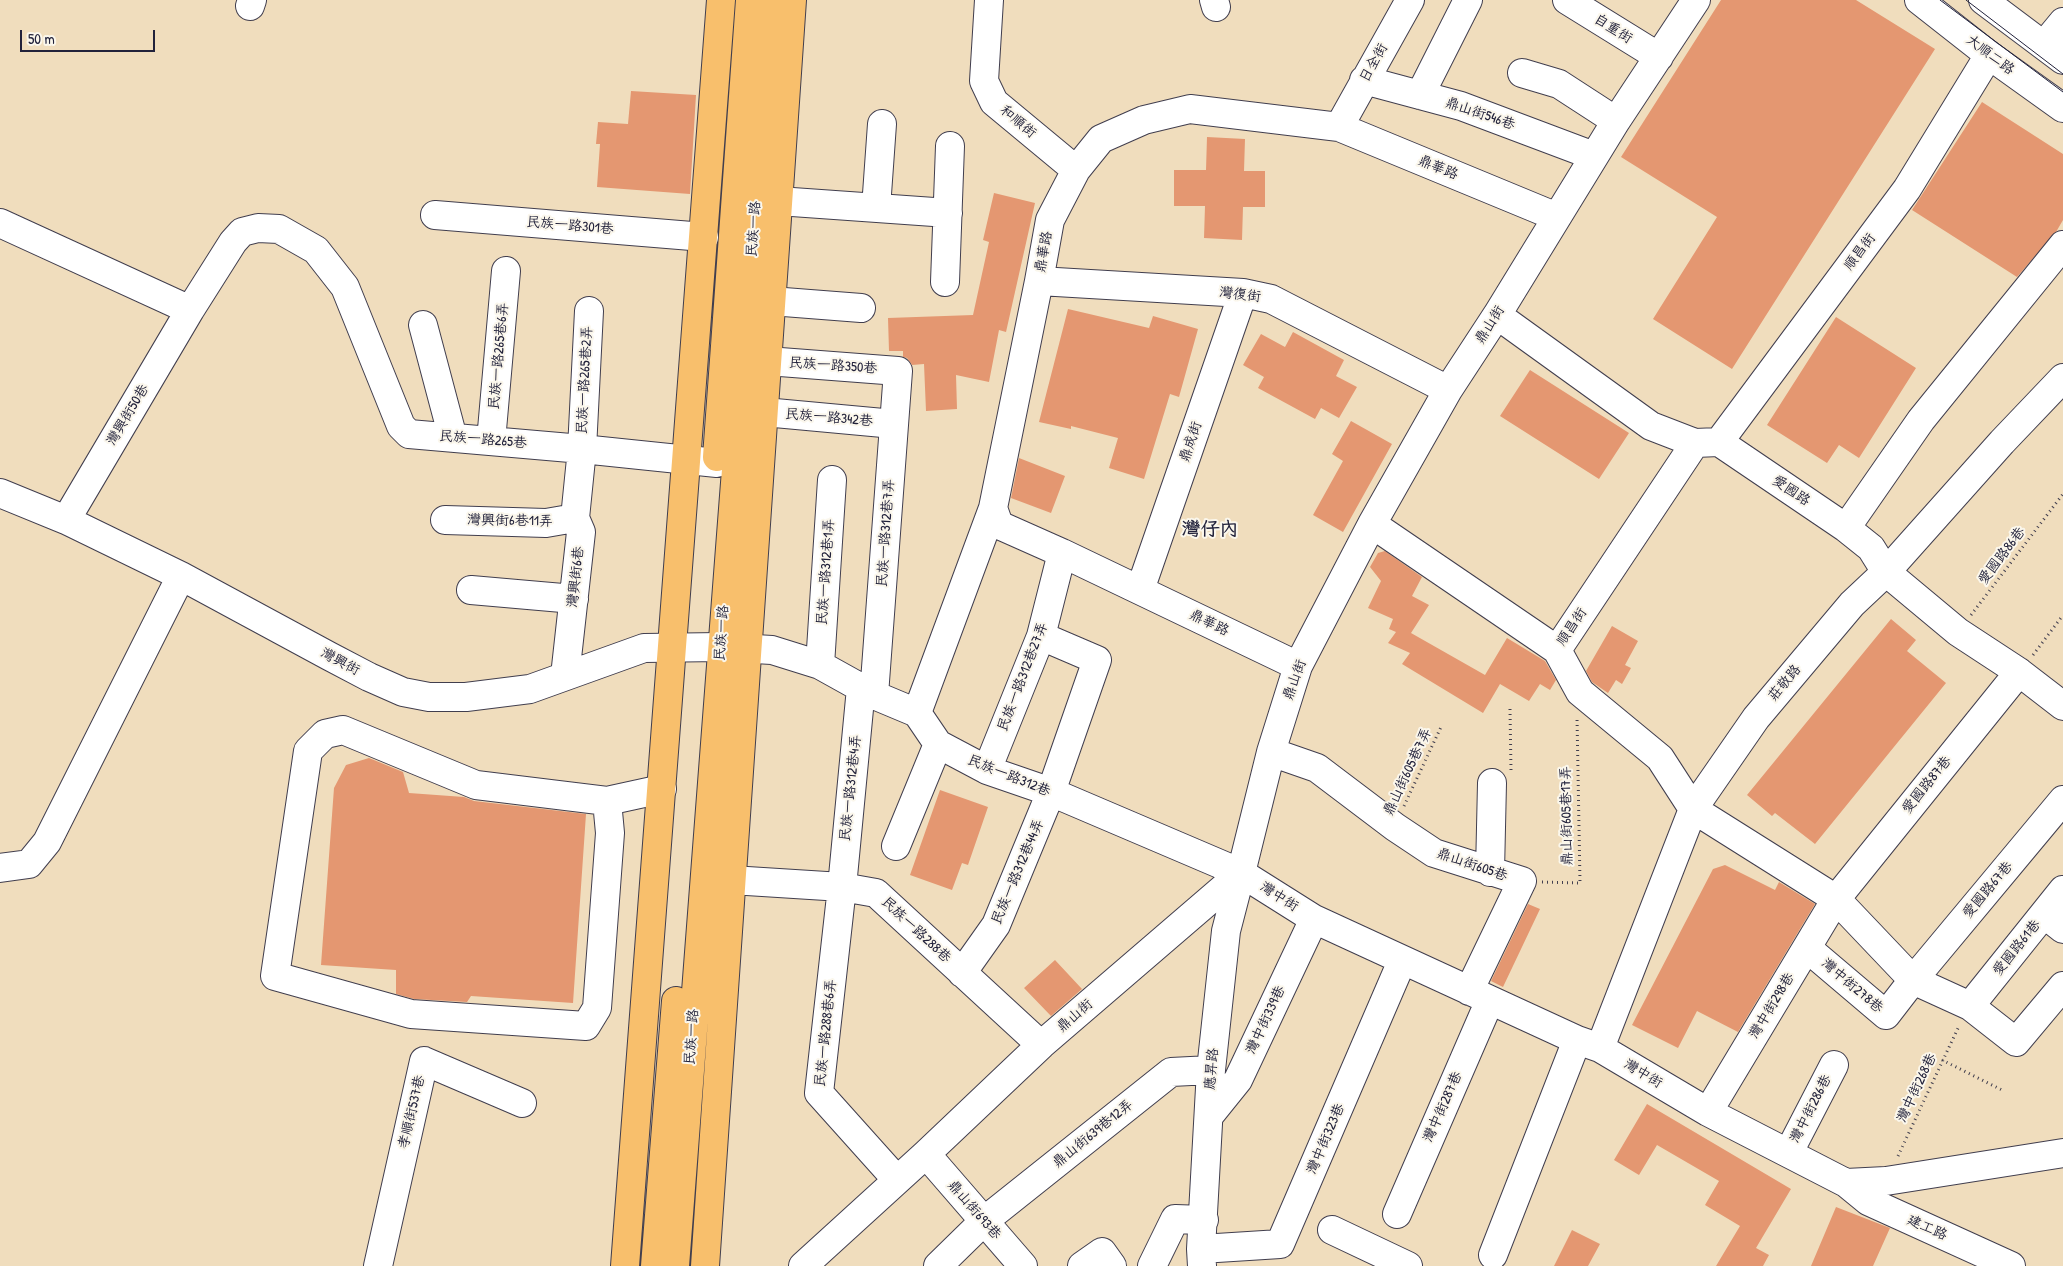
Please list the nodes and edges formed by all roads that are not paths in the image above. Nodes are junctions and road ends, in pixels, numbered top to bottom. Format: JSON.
{"nodes":[{"id":1,"x":721,"y":0,"type":"edge"},
{"id":2,"x":750,"y":0,"type":"edge"},
{"id":3,"x":772,"y":0,"type":"edge"},
{"id":4,"x":792,"y":0,"type":"edge"},
{"id":5,"x":989,"y":0,"type":"edge"},
{"id":6,"x":1468,"y":0,"type":"edge"},
{"id":7,"x":1567,"y":0,"type":"edge"},
{"id":8,"x":1696,"y":0,"type":"edge"},
{"id":9,"x":1919,"y":0,"type":"edge"},
{"id":10,"x":1983,"y":0,"type":"edge"},
{"id":11,"x":1405,"y":2,"type":"edge"},
{"id":12,"x":2063,"y":22,"type":"edge"},
{"id":13,"x":2054,"y":53,"type":"edge"},
{"id":14,"x":1989,"y":55,"type":"junction"},
{"id":15,"x":1659,"y":57,"type":"junction"},
{"id":16,"x":1522,"y":73,"type":"dead end"},
{"id":17,"x":1364,"y":80,"type":"junction"},
{"id":18,"x":1420,"y":95,"type":"junction"},
{"id":19,"x":2063,"y":108,"type":"edge"},
{"id":20,"x":1616,"y":120,"type":"junction"},
{"id":21,"x":882,"y":124,"type":"dead end"},
{"id":22,"x":1339,"y":127,"type":"junction"},
{"id":23,"x":950,"y":146,"type":"dead end"},
{"id":24,"x":1594,"y":156,"type":"junction"},
{"id":25,"x":1076,"y":170,"type":"junction"},
{"id":26,"x":778,"y":201,"type":"junction"},
{"id":27,"x":876,"y":208,"type":"junction"},
{"id":28,"x":948,"y":214,"type":"junction"},
{"id":29,"x":435,"y":215,"type":"dead end"},
{"id":30,"x":1556,"y":217,"type":"junction"},
{"id":31,"x":0,"y":223,"type":"edge"},
{"id":32,"x":704,"y":236,"type":"junction"},
{"id":33,"x":2063,"y":245,"type":"edge"},
{"id":34,"x":506,"y":271,"type":"dead end"},
{"id":35,"x":1039,"y":281,"type":"junction"},
{"id":36,"x":946,"y":282,"type":"dead end"},
{"id":37,"x":345,"y":288,"type":"joint"},
{"id":38,"x":1243,"y":293,"type":"junction"},
{"id":39,"x":771,"y":301,"type":"junction"},
{"id":40,"x":862,"y":308,"type":"dead end"},
{"id":41,"x":190,"y":310,"type":"junction"},
{"id":42,"x":589,"y":311,"type":"dead end"},
{"id":43,"x":1497,"y":315,"type":"junction"},
{"id":44,"x":423,"y":325,"type":"dead end"},
{"id":45,"x":767,"y":362,"type":"junction"},
{"id":46,"x":898,"y":371,"type":"joint"},
{"id":47,"x":2063,"y":378,"type":"edge"},
{"id":48,"x":1448,"y":390,"type":"junction"},
{"id":49,"x":764,"y":412,"type":"junction"},
{"id":50,"x":894,"y":424,"type":"junction"},
{"id":51,"x":453,"y":438,"type":"junction"},
{"id":52,"x":491,"y":441,"type":"junction"},
{"id":53,"x":1707,"y":443,"type":"junction"},
{"id":54,"x":582,"y":449,"type":"junction"},
{"id":55,"x":687,"y":460,"type":"junction"},
{"id":56,"x":716,"y":463,"type":"junction"},
{"id":57,"x":832,"y":480,"type":"dead end"},
{"id":58,"x":0,"y":493,"type":"edge"},
{"id":59,"x":993,"y":508,"type":"junction"},
{"id":60,"x":575,"y":518,"type":"junction"},
{"id":61,"x":66,"y":520,"type":"junction"},
{"id":62,"x":444,"y":520,"type":"dead end"},
{"id":63,"x":1372,"y":524,"type":"junction"},
{"id":64,"x":1846,"y":528,"type":"junction"},
{"id":65,"x":1062,"y":553,"type":"junction"},
{"id":66,"x":1886,"y":572,"type":"junction"},
{"id":67,"x":181,"y":576,"type":"junction"},
{"id":68,"x":471,"y":590,"type":"dead end"},
{"id":69,"x":1140,"y":590,"type":"junction"},
{"id":70,"x":574,"y":599,"type":"junction"},
{"id":71,"x":1041,"y":636,"type":"junction"},
{"id":72,"x":673,"y":648,"type":"junction"},
{"id":73,"x":724,"y":648,"type":"junction"},
{"id":74,"x":1557,"y":650,"type":"junction"},
{"id":75,"x":820,"y":665,"type":"junction"},
{"id":76,"x":1298,"y":666,"type":"junction"},
{"id":77,"x":2019,"y":672,"type":"junction"},
{"id":78,"x":565,"y":676,"type":"junction"},
{"id":79,"x":867,"y":692,"type":"junction"},
{"id":80,"x":2063,"y":706,"type":"edge"},
{"id":81,"x":917,"y":713,"type":"junction"},
{"id":82,"x":938,"y":744,"type":"junction"},
{"id":83,"x":1272,"y":752,"type":"junction"},
{"id":84,"x":988,"y":770,"type":"junction"},
{"id":85,"x":1492,"y":782,"type":"road end"},
{"id":86,"x":662,"y":789,"type":"junction"},
{"id":87,"x":1051,"y":792,"type":"junction"},
{"id":88,"x":607,"y":800,"type":"junction"},
{"id":89,"x":2063,"y":800,"type":"edge"},
{"id":90,"x":1693,"y":809,"type":"junction"},
{"id":91,"x":896,"y":846,"type":"dead end"},
{"id":92,"x":0,"y":868,"type":"edge"},
{"id":93,"x":1490,"y":872,"type":"junction"},
{"id":94,"x":1241,"y":873,"type":"junction"},
{"id":95,"x":731,"y":880,"type":"junction"},
{"id":96,"x":842,"y":887,"type":"junction"},
{"id":97,"x":2063,"y":890,"type":"edge"},
{"id":98,"x":1836,"y":898,"type":"junction"},
{"id":99,"x":1314,"y":919,"type":"junction"},
{"id":100,"x":2054,"y":922,"type":"edge"},
{"id":101,"x":1807,"y":948,"type":"junction"},
{"id":102,"x":1402,"y":960,"type":"junction"},
{"id":103,"x":962,"y":973,"type":"junction"},
{"id":104,"x":1913,"y":980,"type":"junction"},
{"id":105,"x":2063,"y":986,"type":"edge"},
{"id":106,"x":1480,"y":995,"type":"junction"},
{"id":107,"x":1970,"y":1006,"type":"junction"},
{"id":108,"x":1589,"y":1044,"type":"junction"},
{"id":109,"x":1041,"y":1045,"type":"junction"},
{"id":110,"x":1834,"y":1065,"type":"dead end"},
{"id":111,"x":1211,"y":1070,"type":"junction"},
{"id":112,"x":522,"y":1103,"type":"dead end"},
{"id":113,"x":1708,"y":1112,"type":"junction"},
{"id":114,"x":1209,"y":1116,"type":"junction"},
{"id":115,"x":1789,"y":1152,"type":"junction"},
{"id":116,"x":2063,"y":1153,"type":"edge"},
{"id":117,"x":926,"y":1154,"type":"junction"},
{"id":118,"x":897,"y":1180,"type":"junction"},
{"id":119,"x":1846,"y":1183,"type":"junction"},
{"id":120,"x":1397,"y":1214,"type":"dead end"},
{"id":121,"x":1204,"y":1220,"type":"junction"},
{"id":122,"x":984,"y":1221,"type":"junction"},
{"id":123,"x":1332,"y":1230,"type":"dead end"},
{"id":124,"x":1493,"y":1254,"type":"dead end"},
{"id":125,"x":1202,"y":1258,"type":"edge"},
{"id":126,"x":378,"y":1266,"type":"edge"},
{"id":127,"x":625,"y":1266,"type":"edge"},
{"id":128,"x":655,"y":1266,"type":"edge"},
{"id":129,"x":676,"y":1266,"type":"edge"},
{"id":130,"x":705,"y":1266,"type":"edge"},
{"id":131,"x":802,"y":1266,"type":"edge"},
{"id":132,"x":938,"y":1266,"type":"edge"},
{"id":133,"x":1023,"y":1266,"type":"edge"},
{"id":134,"x":1082,"y":1266,"type":"edge"},
{"id":135,"x":1112,"y":1266,"type":"edge"},
{"id":136,"x":1152,"y":1266,"type":"edge"},
{"id":137,"x":1408,"y":1266,"type":"edge"},
{"id":138,"x":2011,"y":1266,"type":"edge"}],
"edges":[{"from":1,"to":32,"type":"main road"},
{"from":2,"to":56,"type":"main road","name":"民族一路"},
{"from":3,"to":73,"type":"main road","name":"民族一路"},
{"from":4,"to":26,"type":"main road","name":"民族一路"},
{"from":5,"to":25,"type":"street","name":"和順街"},
{"from":6,"to":18,"type":"street"},
{"from":7,"to":15,"type":"street","name":"自重街"},
{"from":8,"to":15,"type":"street","name":"鼎山街"},
{"from":9,"to":14,"type":"street","name":"大順二路"},
{"from":10,"to":13,"type":"street"},
{"from":11,"to":17,"type":"street","name":"日全街"},
{"from":12,"to":13,"type":"street"},
{"from":14,"to":19,"type":"street","name":"大順二路"},
{"from":14,"to":53,"type":"street","name":"順昌街"},
{"from":15,"to":20,"type":"street","name":"鼎山街"},
{"from":16,"to":20,"type":"street"},
{"from":17,"to":18,"type":"street","name":"鼎山街546巷"},
{"from":17,"to":22,"type":"street","name":"日全街"},
{"from":18,"to":24,"type":"street","name":"鼎山街546巷"},
{"from":20,"to":24,"type":"street","name":"鼎山街"},
{"from":21,"to":27,"type":"street"},
{"from":22,"to":25,"type":"street","name":"鼎華路"},
{"from":22,"to":30,"type":"street","name":"鼎華路"},
{"from":23,"to":28,"type":"street"},
{"from":24,"to":30,"type":"street","name":"鼎山街"},
{"from":25,"to":35,"type":"street","name":"鼎華路"},
{"from":26,"to":27,"type":"street"},
{"from":26,"to":39,"type":"main road","name":"民族一路"},
{"from":27,"to":28,"type":"street"},
{"from":28,"to":36,"type":"street"},
{"from":29,"to":32,"type":"street","name":"民族一路301巷"},
{"from":30,"to":43,"type":"street","name":"鼎山街"},
{"from":31,"to":41,"type":"street"},
{"from":32,"to":55,"type":"main road"},
{"from":33,"to":64,"type":"street"},
{"from":34,"to":52,"type":"street","name":"民族一路265巷6弄"},
{"from":35,"to":38,"type":"street","name":"灣復街"},
{"from":35,"to":59,"type":"street","name":"鼎華路"},
{"from":37,"to":41,"type":"street","name":"灣興街50巷"},
{"from":37,"to":51,"type":"street","name":"民族一路265巷"},
{"from":38,"to":48,"type":"street","name":"灣復街"},
{"from":38,"to":69,"type":"street","name":"鼎成街"},
{"from":39,"to":40,"type":"street"},
{"from":39,"to":45,"type":"main road","name":"民族一路"},
{"from":41,"to":61,"type":"street","name":"灣興街50巷"},
{"from":42,"to":54,"type":"street","name":"民族一路265巷2弄"},
{"from":43,"to":48,"type":"street","name":"鼎山街"},
{"from":43,"to":53,"type":"street","name":"愛國路"},
{"from":44,"to":51,"type":"street"},
{"from":45,"to":46,"type":"street","name":"民族一路350巷"},
{"from":45,"to":49,"type":"main road","name":"民族一路"},
{"from":46,"to":50,"type":"street","name":"民族一路312巷7弄"},
{"from":47,"to":66,"type":"street","name":"莊敬路"},
{"from":48,"to":63,"type":"street","name":"鼎山街"},
{"from":49,"to":50,"type":"street","name":"民族一路342巷"},
{"from":49,"to":73,"type":"main road","name":"民族一路"},
{"from":50,"to":79,"type":"street","name":"民族一路312巷7弄"},
{"from":51,"to":52,"type":"street","name":"民族一路265巷"},
{"from":52,"to":54,"type":"street","name":"民族一路265巷"},
{"from":53,"to":64,"type":"street","name":"愛國路"},
{"from":53,"to":74,"type":"street","name":"順昌街"},
{"from":54,"to":55,"type":"street","name":"民族一路265巷"},
{"from":54,"to":60,"type":"street","name":"灣興街6巷"},
{"from":55,"to":56,"type":"street","name":"民族一路265巷"},
{"from":55,"to":72,"type":"main road"},
{"from":56,"to":73,"type":"main road","name":"民族一路"},
{"from":57,"to":75,"type":"street","name":"民族一路312巷1弄"},
{"from":58,"to":61,"type":"street","name":"灣興街"},
{"from":59,"to":65,"type":"street","name":"鼎華路"},
{"from":59,"to":81,"type":"street"},
{"from":60,"to":62,"type":"street","name":"灣興街6巷11弄"},
{"from":60,"to":70,"type":"street","name":"灣興街6巷"},
{"from":61,"to":67,"type":"street","name":"灣興街"},
{"from":63,"to":74,"type":"street","name":"順昌街"},
{"from":63,"to":76,"type":"street","name":"鼎山街"},
{"from":64,"to":66,"type":"street","name":"愛國路"},
{"from":65,"to":69,"type":"street","name":"鼎華路"},
{"from":65,"to":71,"type":"street","name":"民族一路312巷27弄"},
{"from":66,"to":77,"type":"street","name":"愛國路"},
{"from":66,"to":90,"type":"street","name":"莊敬路"},
{"from":67,"to":78,"type":"street","name":"灣興街"},
{"from":67,"to":92,"type":"street"},
{"from":68,"to":70,"type":"street"},
{"from":69,"to":76,"type":"street","name":"鼎華路"},
{"from":70,"to":78,"type":"street","name":"灣興街6巷"},
{"from":71,"to":84,"type":"street","name":"民族一路312巷27弄"},
{"from":71,"to":87,"type":"street","name":"民族一路312巷44弄"},
{"from":72,"to":73,"type":"street","name":"灣興街"},
{"from":72,"to":78,"type":"street","name":"灣興街"},
{"from":72,"to":86,"type":"main road"},
{"from":73,"to":75,"type":"street"},
{"from":73,"to":95,"type":"main road","name":"民族一路"},
{"from":73,"to":128,"type":"main road","name":"民族一路"},
{"from":73,"to":129,"type":"main road","name":"民族一路"},
{"from":74,"to":90,"type":"street"},
{"from":75,"to":79,"type":"street"},
{"from":76,"to":83,"type":"street","name":"鼎山街"},
{"from":77,"to":80,"type":"street","name":"愛國路"},
{"from":77,"to":98,"type":"street","name":"愛國路87巷"},
{"from":79,"to":81,"type":"street"},
{"from":79,"to":96,"type":"street","name":"民族一路312巷4弄"},
{"from":81,"to":82,"type":"street","name":"民族一路312巷"},
{"from":82,"to":84,"type":"street","name":"民族一路312巷"},
{"from":82,"to":91,"type":"street"},
{"from":83,"to":93,"type":"street","name":"鼎山街605巷"},
{"from":83,"to":94,"type":"street","name":"鼎山街"},
{"from":84,"to":87,"type":"street","name":"民族一路312巷"},
{"from":85,"to":93,"type":"street"},
{"from":86,"to":88,"type":"street"},
{"from":86,"to":127,"type":"main road"},
{"from":87,"to":94,"type":"street","name":"民族一路312巷"},
{"from":87,"to":103,"type":"street","name":"民族一路312巷44弄"},
{"from":88,"to":88,"type":"street"},
{"from":89,"to":104,"type":"street","name":"愛國路67巷"},
{"from":90,"to":98,"type":"street"},
{"from":90,"to":108,"type":"street","name":"莊敬路"},
{"from":93,"to":106,"type":"street","name":"鼎山街605巷"},
{"from":94,"to":99,"type":"street","name":"灣中街"},
{"from":94,"to":109,"type":"street","name":"鼎山街"},
{"from":94,"to":111,"type":"street","name":"應昇路"},
{"from":95,"to":96,"type":"street","name":"民族一路288巷"},
{"from":95,"to":130,"type":"main road","name":"民族一路"},
{"from":96,"to":103,"type":"street","name":"民族一路288巷"},
{"from":96,"to":118,"type":"street","name":"民族一路288巷6弄"},
{"from":97,"to":100,"type":"street","name":"愛國路61巷"},
{"from":98,"to":101,"type":"street","name":"灣中街298巷"},
{"from":98,"to":104,"type":"street"},
{"from":99,"to":102,"type":"street","name":"灣中街"},
{"from":99,"to":114,"type":"street","name":"灣中街339巷"},
{"from":100,"to":107,"type":"street","name":"愛國路61巷"},
{"from":101,"to":104,"type":"street","name":"灣中街278巷"},
{"from":101,"to":113,"type":"street","name":"灣中街298巷"},
{"from":102,"to":106,"type":"street","name":"灣中街"},
{"from":102,"to":125,"type":"street","name":"灣中街323巷"},
{"from":103,"to":109,"type":"street","name":"民族一路288巷"},
{"from":104,"to":107,"type":"street"},
{"from":105,"to":107,"type":"street"},
{"from":106,"to":108,"type":"street","name":"灣中街"},
{"from":106,"to":120,"type":"street","name":"灣中街287巷"},
{"from":108,"to":113,"type":"street","name":"灣中街"},
{"from":108,"to":124,"type":"street","name":"莊敬路"},
{"from":109,"to":117,"type":"street","name":"鼎山街"},
{"from":110,"to":115,"type":"street","name":"灣中街286巷"},
{"from":111,"to":114,"type":"street","name":"應昇路"},
{"from":111,"to":122,"type":"street","name":"鼎山街639巷12弄"},
{"from":112,"to":126,"type":"street","name":"孝順街537巷"},
{"from":113,"to":115,"type":"street","name":"灣中街"},
{"from":114,"to":121,"type":"street","name":"應昇路"},
{"from":115,"to":119,"type":"street","name":"灣中街"},
{"from":116,"to":119,"type":"street"},
{"from":117,"to":118,"type":"street","name":"鼎山街"},
{"from":117,"to":122,"type":"street","name":"鼎山街693巷"},
{"from":118,"to":131,"type":"street","name":"鼎山街"},
{"from":119,"to":138,"type":"street","name":"建工路"},
{"from":121,"to":125,"type":"street","name":"應昇路"},
{"from":121,"to":136,"type":"street"},
{"from":122,"to":132,"type":"street","name":"鼎山街639巷12弄"},
{"from":122,"to":133,"type":"street","name":"鼎山街693巷"},
{"from":123,"to":137,"type":"street"},
{"from":134,"to":135,"type":"street"}]}
